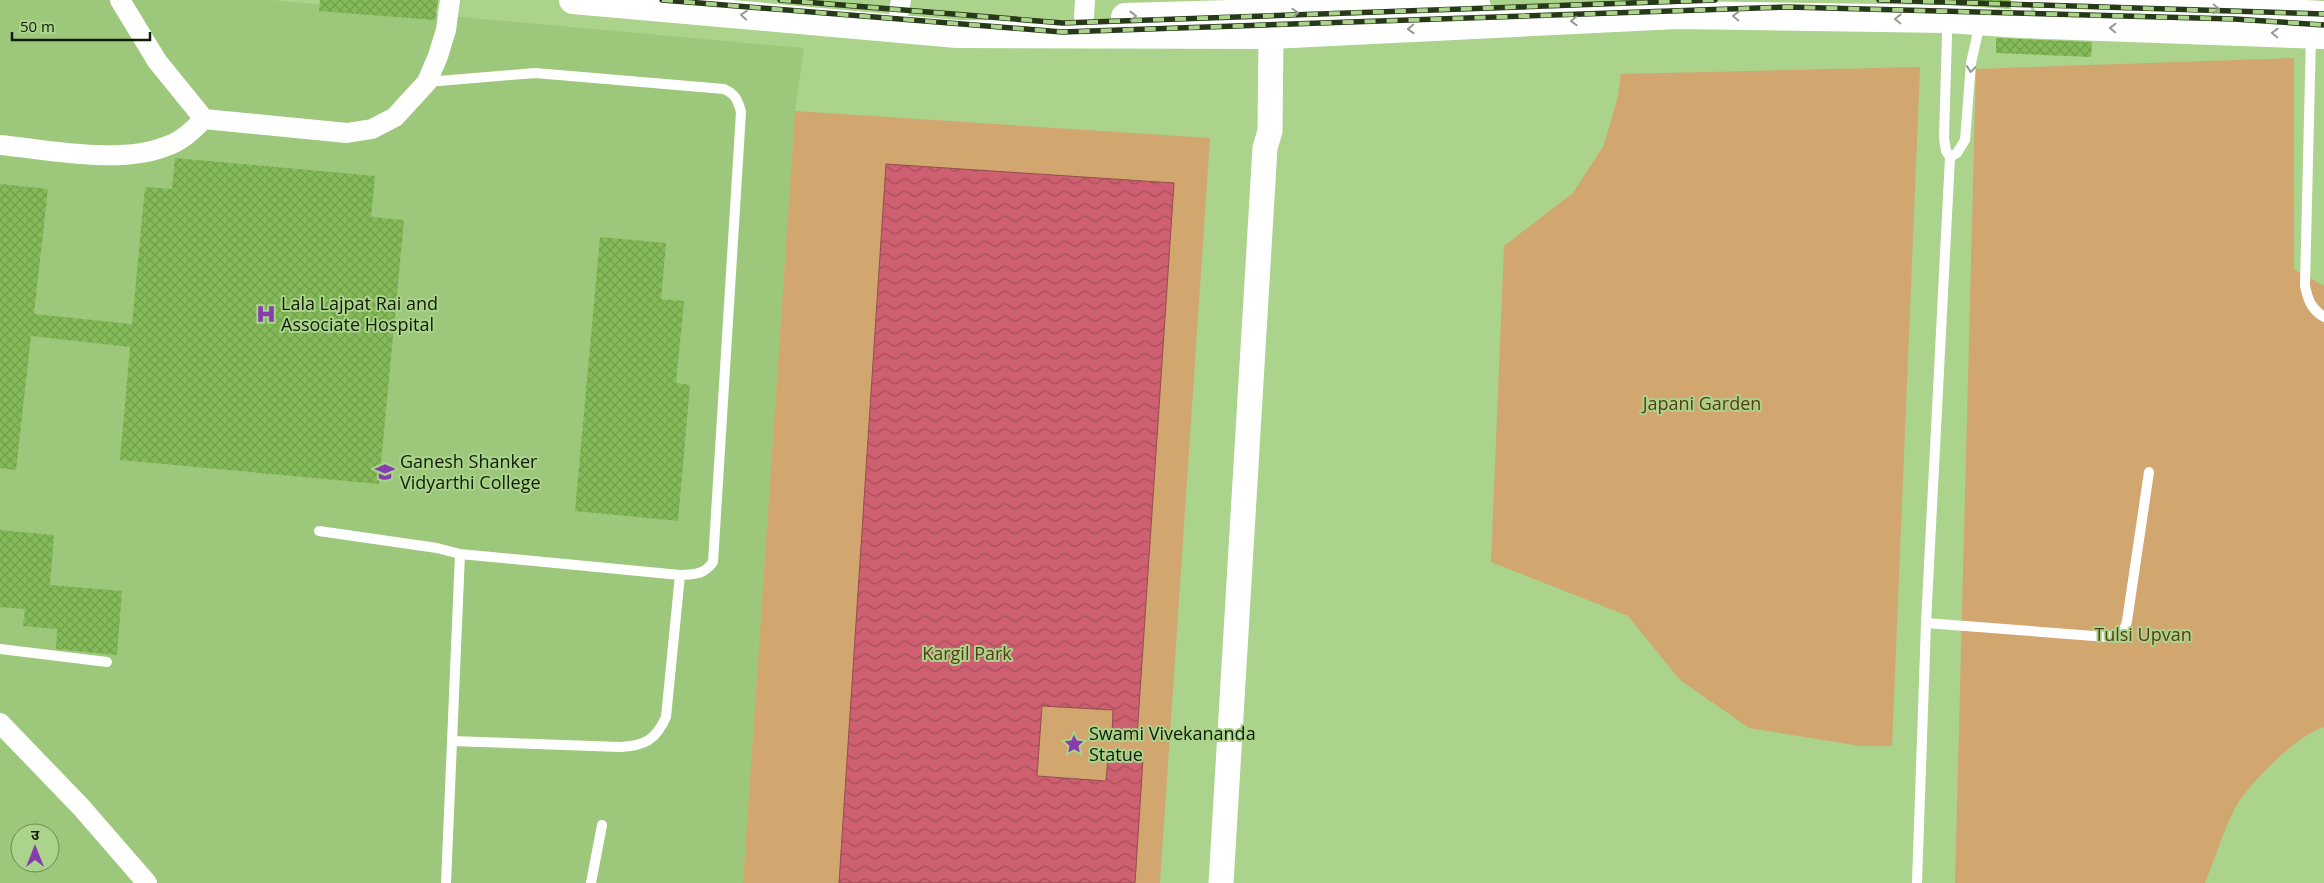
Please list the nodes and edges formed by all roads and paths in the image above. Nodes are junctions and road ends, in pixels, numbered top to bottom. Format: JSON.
{"nodes":[{"id":1,"x":120,"y":0,"type":"edge"},
{"id":2,"x":450,"y":0,"type":"edge"},
{"id":3,"x":574,"y":0,"type":"edge"},
{"id":4,"x":767,"y":0,"type":"edge"},
{"id":5,"x":1636,"y":0,"type":"edge"},
{"id":6,"x":2045,"y":0,"type":"edge"},
{"id":7,"x":659,"y":4,"type":"edge"},
{"id":8,"x":1445,"y":4,"type":"edge"},
{"id":9,"x":900,"y":6,"type":"edge"},
{"id":10,"x":2258,"y":6,"type":"edge"},
{"id":11,"x":1085,"y":9,"type":"edge"},
{"id":12,"x":1948,"y":10,"type":"edge"},
{"id":13,"x":2021,"y":12,"type":"edge"},
{"id":14,"x":1263,"y":21,"type":"edge"},
{"id":15,"x":1980,"y":22,"type":"junction"},
{"id":16,"x":2320,"y":28,"type":"edge"},
{"id":17,"x":427,"y":82,"type":"junction"},
{"id":18,"x":204,"y":119,"type":"junction"},
{"id":19,"x":0,"y":145,"type":"edge"},
{"id":20,"x":1950,"y":158,"type":"junction"},
{"id":21,"x":2324,"y":317,"type":"edge"},
{"id":22,"x":2149,"y":472,"type":"dead end"},
{"id":23,"x":319,"y":531,"type":"dead end"},
{"id":24,"x":460,"y":554,"type":"junction"},
{"id":25,"x":680,"y":575,"type":"junction"},
{"id":26,"x":1926,"y":623,"type":"junction"},
{"id":27,"x":0,"y":649,"type":"edge"},
{"id":28,"x":107,"y":662,"type":"dead end"},
{"id":29,"x":0,"y":723,"type":"edge"},
{"id":30,"x":452,"y":741,"type":"junction"},
{"id":31,"x":602,"y":825,"type":"dead end"},
{"id":32,"x":147,"y":883,"type":"edge"},
{"id":33,"x":446,"y":883,"type":"edge"},
{"id":34,"x":591,"y":883,"type":"edge"},
{"id":35,"x":1221,"y":883,"type":"edge"},
{"id":36,"x":1917,"y":883,"type":"edge"}],
"edges":[{"from":1,"to":18,"type":"street"},
{"from":2,"to":17,"type":"street"},
{"from":3,"to":7,"type":"main road"},
{"from":4,"to":9,"type":"main road"},
{"from":5,"to":8,"type":"main road"},
{"from":6,"to":10,"type":"main road","one_way":true},
{"from":14,"to":7,"type":"main road","one_way":true},
{"from":14,"to":8,"type":"main road","one_way":true},
{"from":9,"to":11,"type":"main road"},
{"from":10,"to":16,"type":"main road"},
{"from":11,"to":14,"type":"main road","one_way":true},
{"from":12,"to":14,"type":"main road","one_way":true},
{"from":12,"to":15,"type":"main road"},
{"from":12,"to":20,"type":"lane"},
{"from":13,"to":15,"type":"main road"},
{"from":16,"to":13,"type":"main road","one_way":true},
{"from":14,"to":35,"type":"street"},
{"from":15,"to":20,"type":"lane","one_way":true},
{"from":16,"to":21,"type":"lane"},
{"from":17,"to":18,"type":"street"},
{"from":17,"to":25,"type":"lane"},
{"from":18,"to":19,"type":"street"},
{"from":20,"to":26,"type":"lane"},
{"from":22,"to":26,"type":"lane"},
{"from":23,"to":24,"type":"lane"},
{"from":24,"to":25,"type":"lane"},
{"from":24,"to":30,"type":"lane"},
{"from":25,"to":30,"type":"lane"},
{"from":26,"to":36,"type":"lane"},
{"from":27,"to":28,"type":"lane"},
{"from":29,"to":32,"type":"street"},
{"from":30,"to":33,"type":"lane"},
{"from":31,"to":34,"type":"lane"}]}
